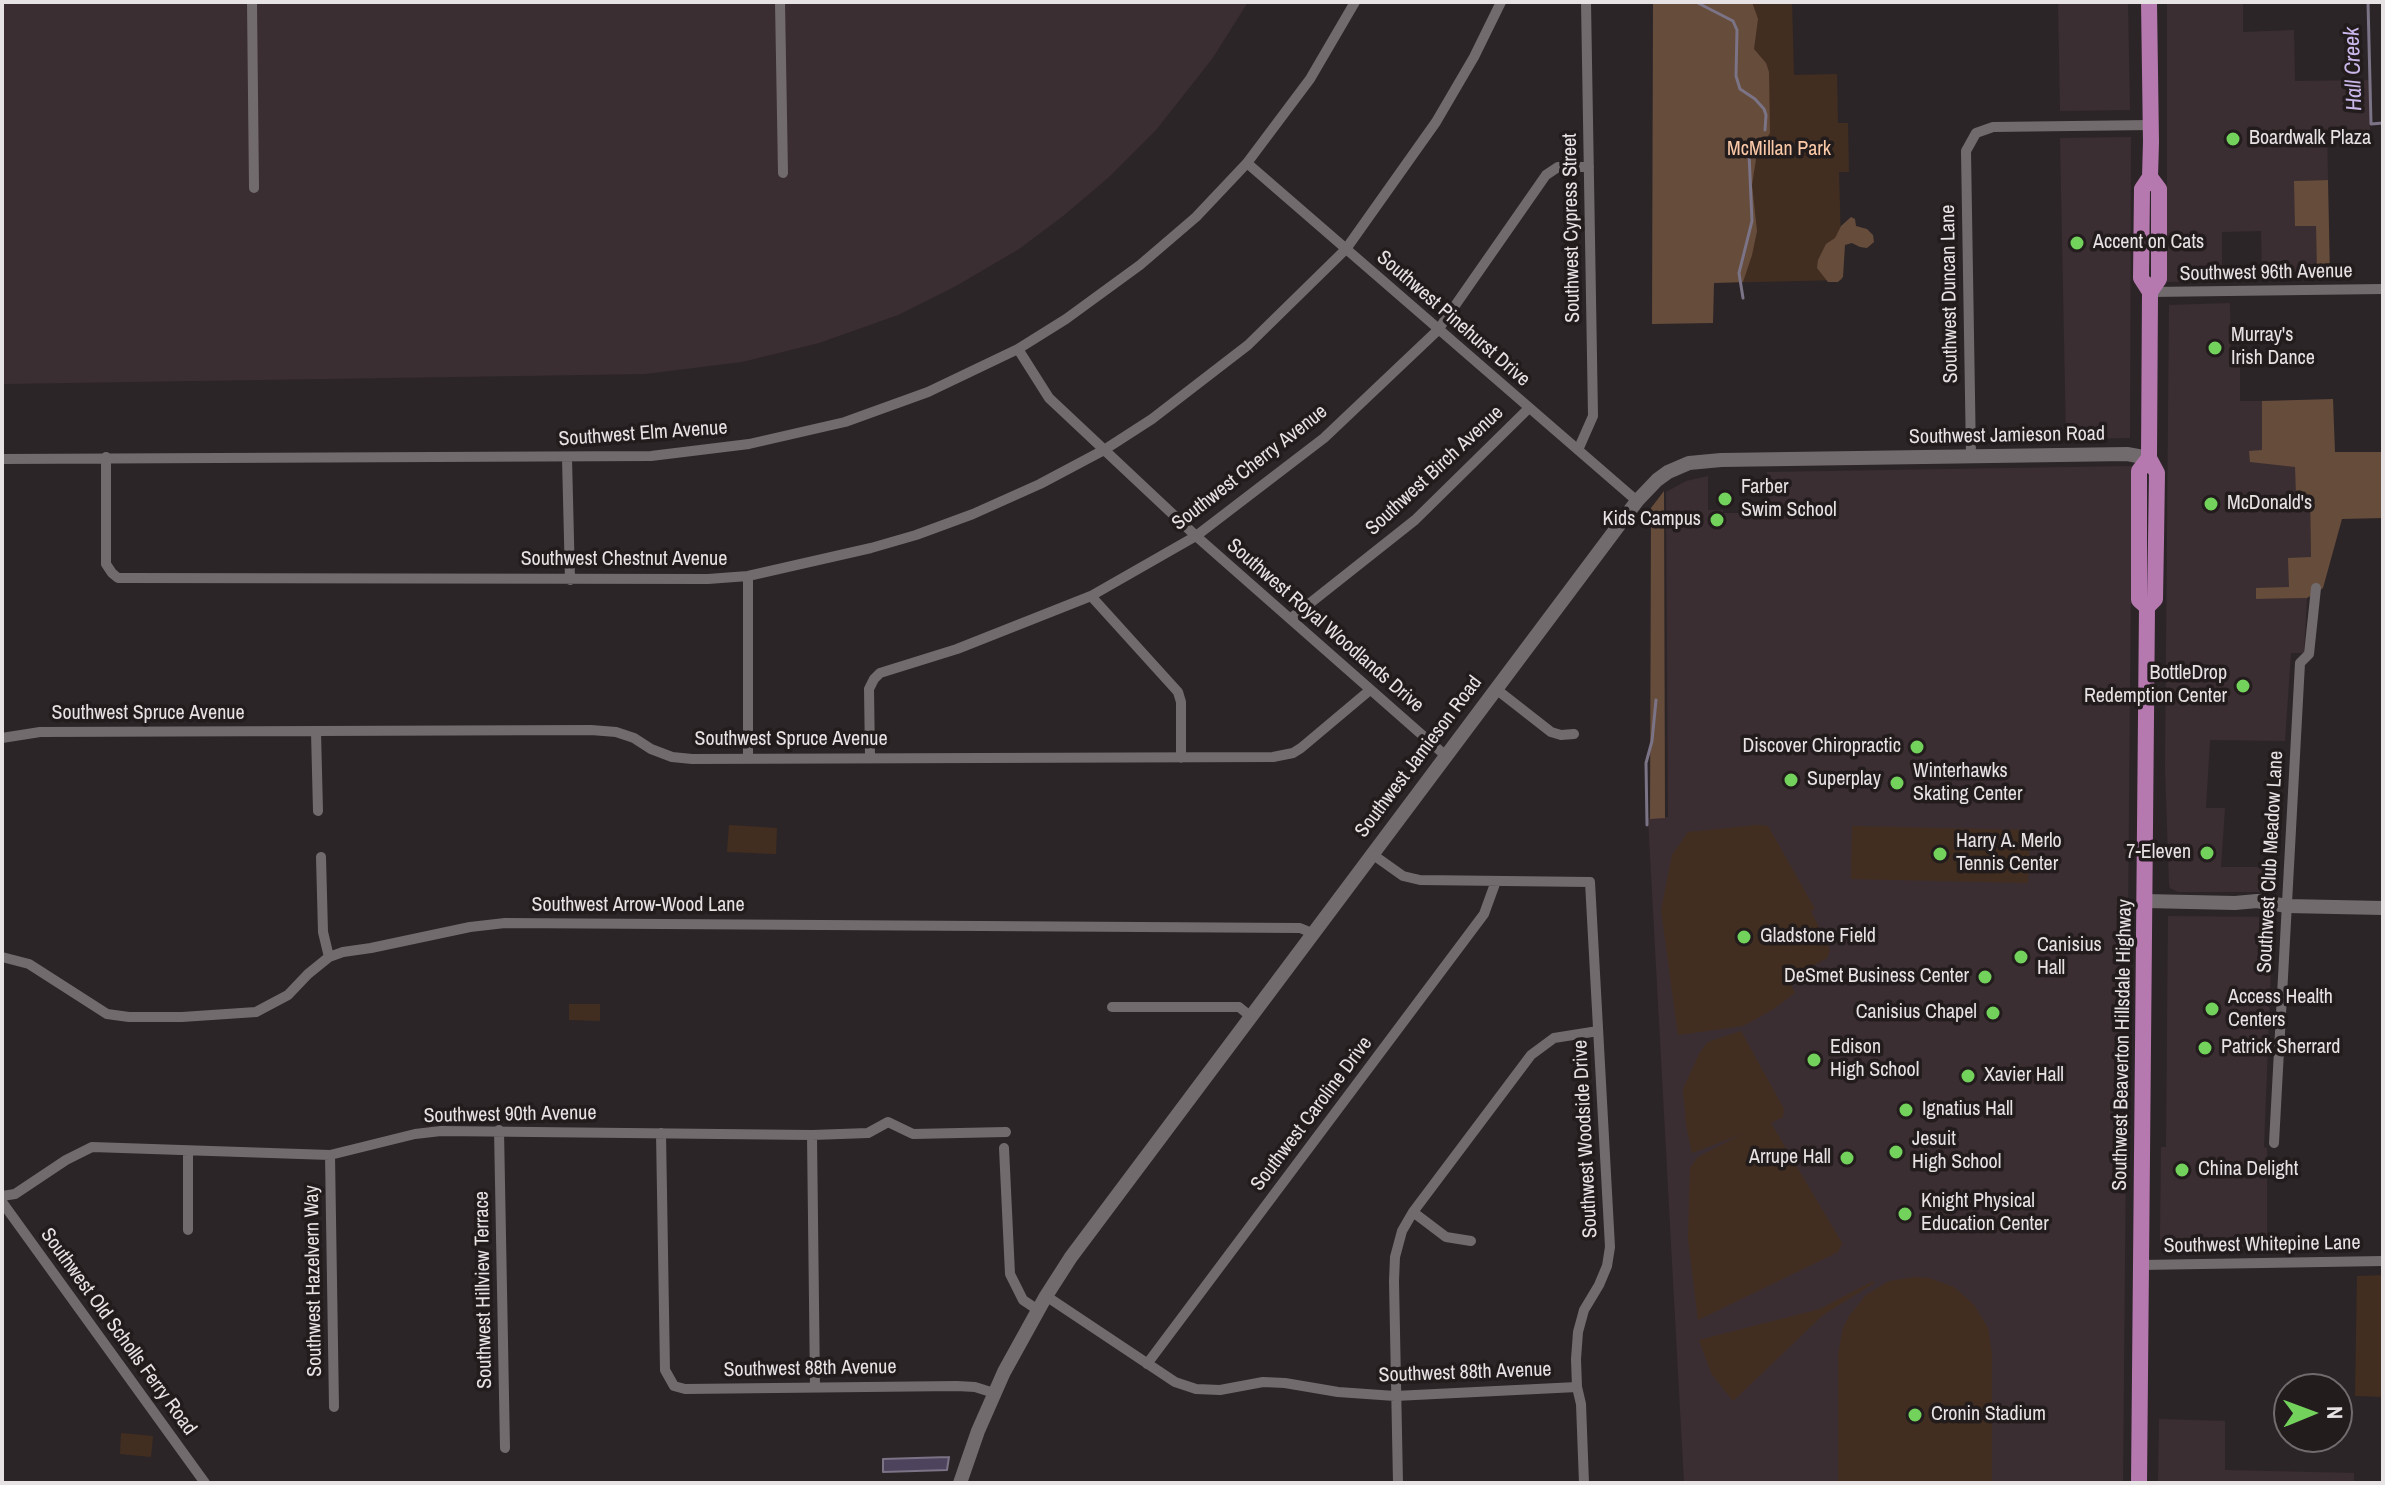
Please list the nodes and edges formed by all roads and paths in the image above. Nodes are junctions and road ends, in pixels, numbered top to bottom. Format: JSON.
{"nodes":[{"id":1,"x":252,"y":2,"type":"edge"},
{"id":2,"x":780,"y":2,"type":"edge"},
{"id":3,"x":1355,"y":2,"type":"edge"},
{"id":4,"x":1501,"y":2,"type":"edge"},
{"id":5,"x":1586,"y":2,"type":"edge"},
{"id":6,"x":2149,"y":2,"type":"edge"},
{"id":7,"x":2151,"y":125,"type":"junction"},
{"id":8,"x":1247,"y":163,"type":"junction"},
{"id":9,"x":1589,"y":167,"type":"junction"},
{"id":10,"x":783,"y":173,"type":"dead end"},
{"id":11,"x":254,"y":188,"type":"dead end"},
{"id":12,"x":1346,"y":249,"type":"junction"},
{"id":13,"x":2383,"y":289,"type":"edge"},
{"id":14,"x":2150,"y":292,"type":"junction"},
{"id":15,"x":1438,"y":330,"type":"junction"},
{"id":16,"x":1018,"y":349,"type":"junction"},
{"id":17,"x":1528,"y":409,"type":"junction"},
{"id":18,"x":1104,"y":450,"type":"junction"},
{"id":19,"x":1578,"y":450,"type":"junction"},
{"id":20,"x":106,"y":457,"type":"junction"},
{"id":21,"x":1971,"y":457,"type":"junction"},
{"id":22,"x":567,"y":458,"type":"junction"},
{"id":23,"x":2149,"y":458,"type":"junction"},
{"id":24,"x":2,"y":459,"type":"edge"},
{"id":25,"x":1637,"y":501,"type":"junction"},
{"id":26,"x":1196,"y":536,"type":"junction"},
{"id":27,"x":748,"y":576,"type":"junction"},
{"id":28,"x":570,"y":580,"type":"junction"},
{"id":29,"x":2316,"y":588,"type":"dead end"},
{"id":30,"x":1091,"y":596,"type":"junction"},
{"id":31,"x":1290,"y":619,"type":"junction"},
{"id":32,"x":1496,"y":689,"type":"junction"},
{"id":33,"x":1370,"y":690,"type":"junction"},
{"id":34,"x":316,"y":732,"type":"junction"},
{"id":35,"x":1574,"y":734,"type":"dead end"},
{"id":36,"x":2,"y":738,"type":"edge"},
{"id":37,"x":1446,"y":756,"type":"junction"},
{"id":38,"x":748,"y":757,"type":"junction"},
{"id":39,"x":870,"y":757,"type":"junction"},
{"id":40,"x":1181,"y":758,"type":"junction"},
{"id":41,"x":318,"y":811,"type":"dead end"},
{"id":42,"x":1372,"y":854,"type":"junction"},
{"id":43,"x":321,"y":857,"type":"dead end"},
{"id":44,"x":1496,"y":881,"type":"junction"},
{"id":45,"x":2145,"y":901,"type":"junction"},
{"id":46,"x":2287,"y":906,"type":"junction"},
{"id":47,"x":2383,"y":908,"type":"edge"},
{"id":48,"x":1312,"y":933,"type":"junction"},
{"id":49,"x":2,"y":957,"type":"edge"},
{"id":50,"x":329,"y":957,"type":"junction"},
{"id":51,"x":1112,"y":1007,"type":"dead end"},
{"id":52,"x":1250,"y":1016,"type":"junction"},
{"id":53,"x":1598,"y":1031,"type":"junction"},
{"id":54,"x":499,"y":1130,"type":"junction"},
{"id":55,"x":1006,"y":1132,"type":"dead end"},
{"id":56,"x":661,"y":1133,"type":"junction"},
{"id":57,"x":812,"y":1135,"type":"junction"},
{"id":58,"x":2274,"y":1143,"type":"dead end"},
{"id":59,"x":1004,"y":1148,"type":"dead end"},
{"id":60,"x":188,"y":1151,"type":"junction"},
{"id":61,"x":330,"y":1155,"type":"junction"},
{"id":62,"x":2,"y":1196,"type":"edge"},
{"id":63,"x":2,"y":1202,"type":"edge"},
{"id":64,"x":1413,"y":1212,"type":"junction"},
{"id":65,"x":188,"y":1230,"type":"dead end"},
{"id":66,"x":1471,"y":1241,"type":"dead end"},
{"id":67,"x":2383,"y":1261,"type":"edge"},
{"id":68,"x":2141,"y":1265,"type":"junction"},
{"id":69,"x":1046,"y":1296,"type":"junction"},
{"id":70,"x":1038,"y":1310,"type":"junction"},
{"id":71,"x":1147,"y":1364,"type":"junction"},
{"id":72,"x":815,"y":1386,"type":"junction"},
{"id":73,"x":1577,"y":1387,"type":"junction"},
{"id":74,"x":994,"y":1393,"type":"junction"},
{"id":75,"x":1395,"y":1396,"type":"junction"},
{"id":76,"x":334,"y":1407,"type":"dead end"},
{"id":77,"x":505,"y":1448,"type":"dead end"},
{"id":78,"x":205,"y":1483,"type":"edge"},
{"id":79,"x":960,"y":1483,"type":"edge"},
{"id":80,"x":1398,"y":1483,"type":"edge"},
{"id":81,"x":1584,"y":1483,"type":"edge"},
{"id":82,"x":2139,"y":1483,"type":"edge"}],
"edges":[{"from":1,"to":11,"type":"street"},
{"from":2,"to":10,"type":"street"},
{"from":3,"to":8,"type":"street","name":"Southwest Elm Avenue"},
{"from":4,"to":12,"type":"street","name":"Southwest Chestnut Avenue"},
{"from":5,"to":9,"type":"street","name":"Southwest Cypress Street"},
{"from":6,"to":7,"type":"main road","name":"Southwest Beaverton Hillsdale Highway"},
{"from":7,"to":14,"type":"main road","name":"Southwest Beaverton Hillsdale Highway"},
{"from":7,"to":21,"type":"street","name":"Southwest Duncan Lane"},
{"from":8,"to":12,"type":"street","name":"Southwest Pinehurst Drive"},
{"from":8,"to":16,"type":"street","name":"Southwest Elm Avenue"},
{"from":9,"to":15,"type":"street","name":"Southwest Cherry Avenue"},
{"from":9,"to":19,"type":"street","name":"Southwest Cypress Street"},
{"from":12,"to":15,"type":"street","name":"Southwest Pinehurst Drive"},
{"from":12,"to":18,"type":"street","name":"Southwest Chestnut Avenue"},
{"from":13,"to":14,"type":"street","name":"Southwest 96th Avenue"},
{"from":14,"to":23,"type":"main road","name":"Southwest Beaverton Hillsdale Highway"},
{"from":15,"to":17,"type":"street","name":"Southwest Pinehurst Drive"},
{"from":15,"to":26,"type":"street","name":"Southwest Cherry Avenue"},
{"from":16,"to":18,"type":"street","name":"Southwest Royal Woodlands Drive"},
{"from":16,"to":22,"type":"street","name":"Southwest Elm Avenue"},
{"from":17,"to":19,"type":"street","name":"Southwest Pinehurst Drive"},
{"from":17,"to":31,"type":"street","name":"Southwest Birch Avenue"},
{"from":18,"to":26,"type":"street","name":"Southwest Royal Woodlands Drive"},
{"from":18,"to":27,"type":"street","name":"Southwest Chestnut Avenue"},
{"from":19,"to":25,"type":"street","name":"Southwest Pinehurst Drive"},
{"from":20,"to":22,"type":"street","name":"Southwest Elm Avenue"},
{"from":20,"to":24,"type":"street","name":"Southwest Elm Avenue"},
{"from":20,"to":28,"type":"street","name":"Southwest Chestnut Avenue"},
{"from":21,"to":23,"type":"street","name":"Southwest Jamieson Road"},
{"from":21,"to":25,"type":"street","name":"Southwest Jamieson Road"},
{"from":22,"to":28,"type":"street"},
{"from":23,"to":45,"type":"main road","name":"Southwest Beaverton Hillsdale Highway"},
{"from":25,"to":32,"type":"street","name":"Southwest Jamieson Road"},
{"from":26,"to":30,"type":"street","name":"Southwest Cherry Avenue"},
{"from":26,"to":31,"type":"street","name":"Southwest Royal Woodlands Drive"},
{"from":27,"to":28,"type":"street","name":"Southwest Chestnut Avenue"},
{"from":27,"to":38,"type":"street"},
{"from":29,"to":46,"type":"street","name":"Southwest Club Meadow Lane"},
{"from":30,"to":39,"type":"street","name":"Southwest Cherry Avenue"},
{"from":30,"to":40,"type":"street"},
{"from":31,"to":33,"type":"street","name":"Southwest Royal Woodlands Drive"},
{"from":32,"to":35,"type":"street"},
{"from":32,"to":37,"type":"street","name":"Southwest Jamieson Road"},
{"from":33,"to":37,"type":"street","name":"Southwest Royal Woodlands Drive"},
{"from":33,"to":40,"type":"street","name":"Southwest Spruce Avenue"},
{"from":34,"to":36,"type":"street","name":"Southwest Spruce Avenue"},
{"from":34,"to":38,"type":"street","name":"Southwest Spruce Avenue"},
{"from":34,"to":41,"type":"street"},
{"from":37,"to":42,"type":"street","name":"Southwest Jamieson Road"},
{"from":38,"to":39,"type":"street","name":"Southwest Spruce Avenue"},
{"from":39,"to":40,"type":"street","name":"Southwest Spruce Avenue"},
{"from":42,"to":44,"type":"street"},
{"from":42,"to":48,"type":"street","name":"Southwest Jamieson Road"},
{"from":43,"to":50,"type":"street"},
{"from":44,"to":53,"type":"street","name":"Southwest Woodside Drive"},
{"from":44,"to":71,"type":"street","name":"Southwest Caroline Drive"},
{"from":45,"to":46,"type":"street"},
{"from":45,"to":68,"type":"main road","name":"Southwest Beaverton Hillsdale Highway"},
{"from":46,"to":47,"type":"street"},
{"from":46,"to":58,"type":"street","name":"Southwest Club Meadow Lane"},
{"from":48,"to":50,"type":"street","name":"Southwest Arrow-Wood Lane"},
{"from":48,"to":52,"type":"street","name":"Southwest Jamieson Road"},
{"from":49,"to":50,"type":"street","name":"Southwest Arrow-Wood Lane"},
{"from":51,"to":52,"type":"street"},
{"from":52,"to":69,"type":"street","name":"Southwest Jamieson Road"},
{"from":53,"to":64,"type":"street"},
{"from":53,"to":73,"type":"street","name":"Southwest Woodside Drive"},
{"from":54,"to":56,"type":"street","name":"Southwest 90th Avenue"},
{"from":54,"to":61,"type":"street","name":"Southwest 90th Avenue"},
{"from":54,"to":77,"type":"street","name":"Southwest Hillview Terrace"},
{"from":55,"to":57,"type":"street","name":"Southwest 90th Avenue"},
{"from":56,"to":57,"type":"street","name":"Southwest 90th Avenue"},
{"from":56,"to":72,"type":"street","name":"Southwest 88th Avenue"},
{"from":57,"to":72,"type":"street"},
{"from":59,"to":70,"type":"street"},
{"from":60,"to":61,"type":"street","name":"Southwest 90th Avenue"},
{"from":60,"to":62,"type":"street","name":"Southwest 90th Avenue"},
{"from":60,"to":65,"type":"street"},
{"from":61,"to":76,"type":"street","name":"Southwest Hazelvern Way"},
{"from":63,"to":78,"type":"street","name":"Southwest Old Scholls Ferry Road"},
{"from":64,"to":66,"type":"street"},
{"from":64,"to":75,"type":"street"},
{"from":67,"to":68,"type":"street","name":"Southwest Whitepine Lane"},
{"from":68,"to":82,"type":"main road","name":"Southwest Beaverton Hillsdale Highway"},
{"from":69,"to":70,"type":"street","name":"Southwest Jamieson Road"},
{"from":69,"to":71,"type":"street","name":"Southwest 88th Avenue"},
{"from":70,"to":74,"type":"street","name":"Southwest Jamieson Road"},
{"from":71,"to":75,"type":"street","name":"Southwest 88th Avenue"},
{"from":72,"to":74,"type":"street","name":"Southwest 88th Avenue"},
{"from":73,"to":75,"type":"street","name":"Southwest 88th Avenue"},
{"from":73,"to":81,"type":"street","name":"Southwest Woodside Drive"},
{"from":74,"to":79,"type":"street","name":"Southwest Jamieson Road"},
{"from":75,"to":80,"type":"street"}]}
